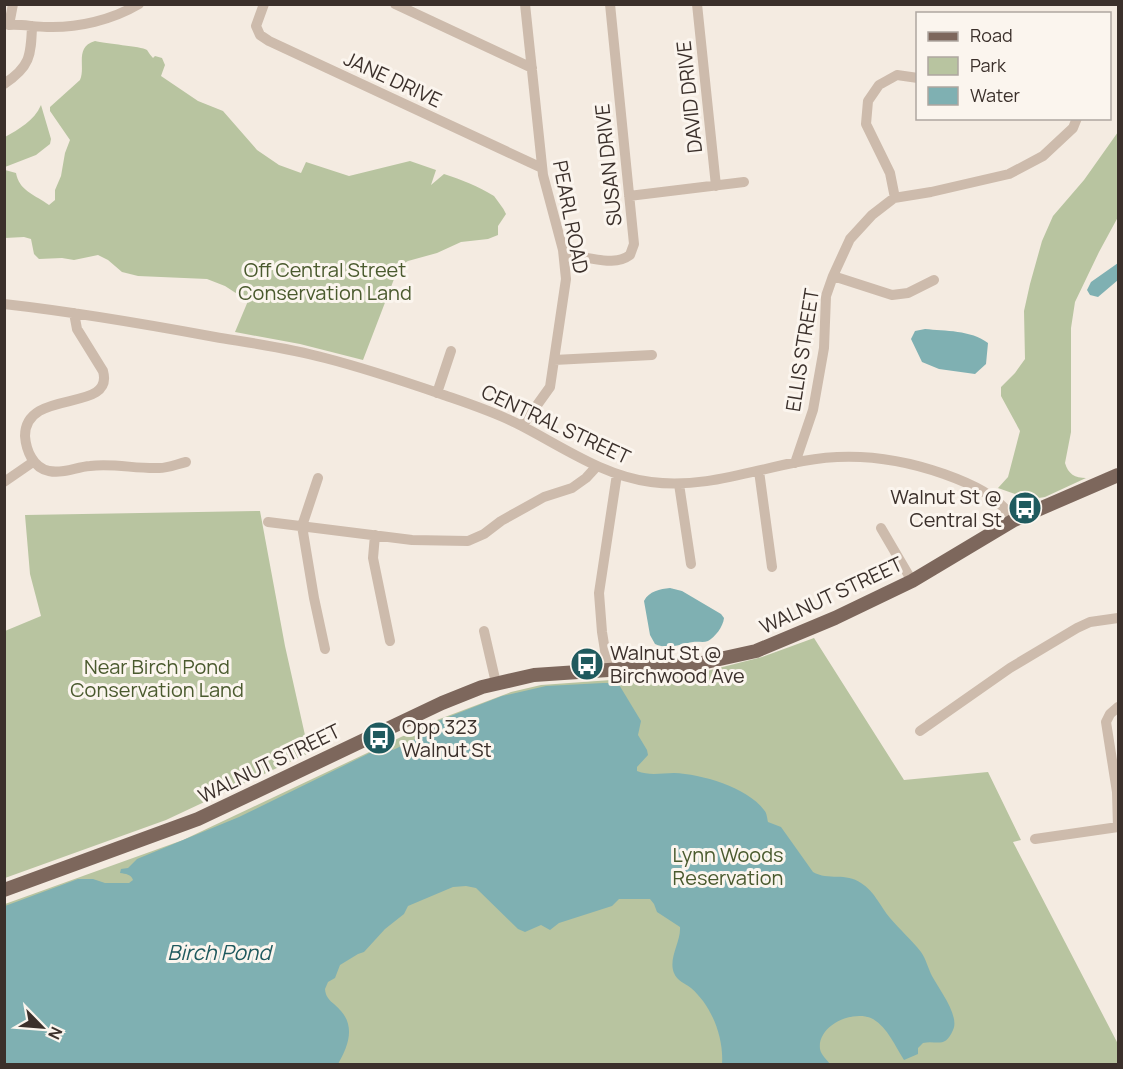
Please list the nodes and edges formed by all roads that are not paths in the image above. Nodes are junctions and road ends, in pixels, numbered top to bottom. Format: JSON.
{"nodes":[{"id":1,"x":13,"y":4,"type":"edge"},
{"id":2,"x":139,"y":4,"type":"edge"},
{"id":3,"x":264,"y":4,"type":"edge"},
{"id":4,"x":395,"y":4,"type":"edge"},
{"id":5,"x":525,"y":4,"type":"edge"},
{"id":6,"x":610,"y":4,"type":"edge"},
{"id":7,"x":697,"y":4,"type":"edge"},
{"id":8,"x":124,"y":8,"type":"edge"},
{"id":9,"x":7,"y":26,"type":"edge"},
{"id":10,"x":32,"y":26,"type":"junction"},
{"id":11,"x":532,"y":68,"type":"junction"},
{"id":12,"x":916,"y":78,"type":"edge"},
{"id":13,"x":4,"y":84,"type":"edge"},
{"id":14,"x":1076,"y":120,"type":"edge"},
{"id":15,"x":542,"y":168,"type":"junction"},
{"id":16,"x":744,"y":182,"type":"dead end"},
{"id":17,"x":716,"y":186,"type":"junction"},
{"id":18,"x":629,"y":196,"type":"junction"},
{"id":19,"x":895,"y":198,"type":"junction"},
{"id":20,"x":564,"y":257,"type":"junction"},
{"id":21,"x":833,"y":276,"type":"junction"},
{"id":22,"x":933,"y":280,"type":"dead end"},
{"id":23,"x":4,"y":304,"type":"edge"},
{"id":24,"x":74,"y":313,"type":"junction"},
{"id":25,"x":452,"y":351,"type":"dead end"},
{"id":26,"x":652,"y":356,"type":"dead end"},
{"id":27,"x":555,"y":360,"type":"junction"},
{"id":28,"x":437,"y":393,"type":"junction"},
{"id":29,"x":522,"y":426,"type":"junction"},
{"id":30,"x":33,"y":462,"type":"junction"},
{"id":31,"x":186,"y":462,"type":"dead end"},
{"id":32,"x":795,"y":462,"type":"junction"},
{"id":33,"x":597,"y":466,"type":"junction"},
{"id":34,"x":759,"y":471,"type":"junction"},
{"id":35,"x":617,"y":474,"type":"junction"},
{"id":36,"x":1119,"y":475,"type":"edge"},
{"id":37,"x":318,"y":478,"type":"dead end"},
{"id":38,"x":4,"y":482,"type":"edge"},
{"id":39,"x":679,"y":484,"type":"junction"},
{"id":40,"x":1014,"y":520,"type":"junction"},
{"id":41,"x":268,"y":522,"type":"dead end"},
{"id":42,"x":302,"y":526,"type":"junction"},
{"id":43,"x":881,"y":528,"type":"dead end"},
{"id":44,"x":375,"y":535,"type":"junction"},
{"id":45,"x":691,"y":564,"type":"dead end"},
{"id":46,"x":772,"y":567,"type":"dead end"},
{"id":47,"x":912,"y":581,"type":"junction"},
{"id":48,"x":1119,"y":618,"type":"edge"},
{"id":49,"x":484,"y":631,"type":"dead end"},
{"id":50,"x":390,"y":641,"type":"dead end"},
{"id":51,"x":324,"y":649,"type":"dead end"},
{"id":52,"x":608,"y":669,"type":"junction"},
{"id":53,"x":495,"y":683,"type":"junction"},
{"id":54,"x":1119,"y":707,"type":"edge"},
{"id":55,"x":920,"y":731,"type":"dead end"},
{"id":56,"x":1118,"y":827,"type":"edge"},
{"id":57,"x":1035,"y":839,"type":"dead end"},
{"id":58,"x":4,"y":890,"type":"edge"}],
"edges":[{"from":1,"to":9,"type":"street"},
{"from":2,"to":8,"type":"street"},
{"from":3,"to":15,"type":"street","name":"JANE DRIVE"},
{"from":4,"to":11,"type":"street"},
{"from":5,"to":11,"type":"street","name":"PEARL ROAD"},
{"from":6,"to":18,"type":"street","name":"SUSAN DRIVE"},
{"from":7,"to":17,"type":"street","name":"DAVID DRIVE"},
{"from":8,"to":10,"type":"street"},
{"from":9,"to":10,"type":"street"},
{"from":10,"to":13,"type":"street"},
{"from":11,"to":15,"type":"street","name":"PEARL ROAD"},
{"from":12,"to":19,"type":"street"},
{"from":14,"to":19,"type":"street"},
{"from":15,"to":20,"type":"street","name":"PEARL ROAD"},
{"from":16,"to":17,"type":"street"},
{"from":17,"to":18,"type":"street"},
{"from":18,"to":20,"type":"street","name":"SUSAN DRIVE"},
{"from":19,"to":21,"type":"street","name":"ELLIS STREET"},
{"from":20,"to":27,"type":"street","name":"PEARL ROAD"},
{"from":21,"to":22,"type":"street"},
{"from":21,"to":32,"type":"street","name":"ELLIS STREET"},
{"from":23,"to":24,"type":"street","name":"CENTRAL STREET"},
{"from":24,"to":28,"type":"street","name":"CENTRAL STREET"},
{"from":24,"to":30,"type":"street"},
{"from":25,"to":28,"type":"street"},
{"from":26,"to":27,"type":"street"},
{"from":27,"to":29,"type":"street","name":"PEARL ROAD"},
{"from":28,"to":29,"type":"street","name":"CENTRAL STREET"},
{"from":29,"to":33,"type":"street","name":"CENTRAL STREET"},
{"from":30,"to":31,"type":"street"},
{"from":30,"to":38,"type":"street"},
{"from":32,"to":34,"type":"street","name":"CENTRAL STREET"},
{"from":32,"to":40,"type":"street","name":"CENTRAL STREET"},
{"from":33,"to":35,"type":"street","name":"CENTRAL STREET"},
{"from":33,"to":44,"type":"street"},
{"from":34,"to":39,"type":"street","name":"CENTRAL STREET"},
{"from":34,"to":46,"type":"street"},
{"from":35,"to":39,"type":"street","name":"CENTRAL STREET"},
{"from":35,"to":52,"type":"street"},
{"from":36,"to":40,"type":"main road","name":"WALNUT STREET"},
{"from":37,"to":42,"type":"street"},
{"from":39,"to":45,"type":"street"},
{"from":40,"to":47,"type":"main road","name":"WALNUT STREET"},
{"from":41,"to":42,"type":"street"},
{"from":42,"to":44,"type":"street"},
{"from":42,"to":51,"type":"street"},
{"from":43,"to":47,"type":"street"},
{"from":44,"to":50,"type":"street"},
{"from":47,"to":52,"type":"main road","name":"WALNUT STREET"},
{"from":48,"to":55,"type":"street"},
{"from":49,"to":53,"type":"street"},
{"from":52,"to":53,"type":"main road","name":"WALNUT STREET"},
{"from":53,"to":58,"type":"main road","name":"WALNUT STREET"},
{"from":54,"to":56,"type":"street"},
{"from":56,"to":57,"type":"street"}]}
